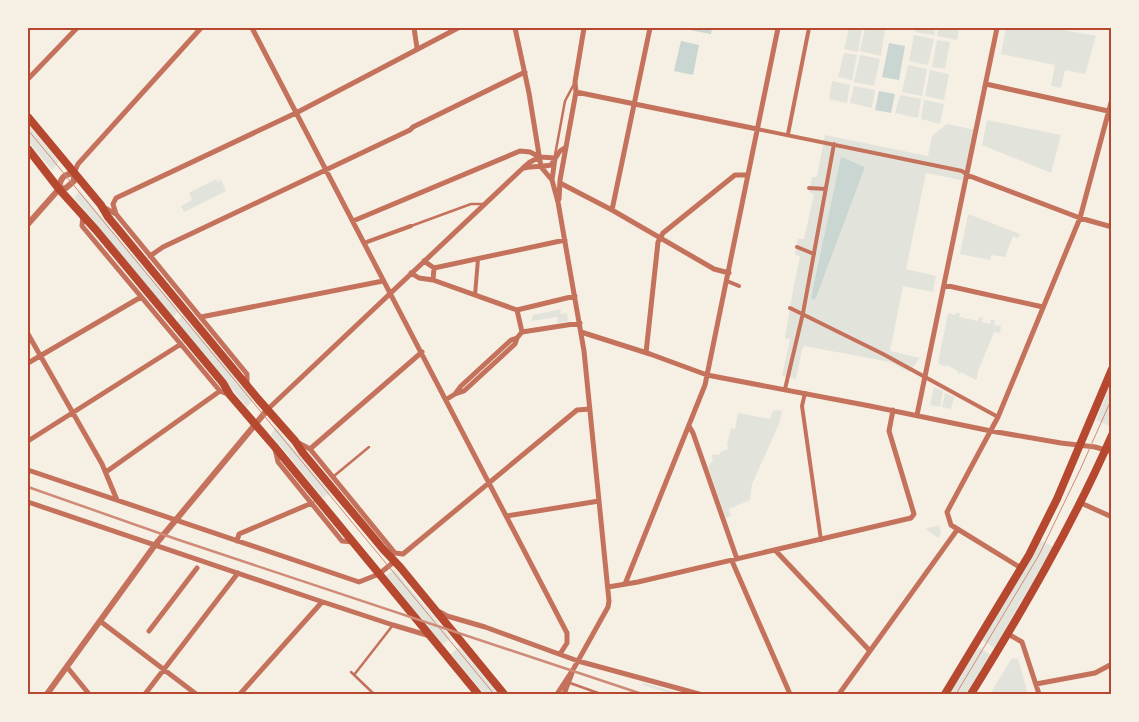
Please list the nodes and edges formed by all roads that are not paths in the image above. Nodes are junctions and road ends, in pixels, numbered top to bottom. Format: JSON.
{"nodes":[{"id":1,"x":77,"y":28,"type":"edge"},
{"id":2,"x":201,"y":28,"type":"edge"},
{"id":3,"x":252,"y":28,"type":"edge"},
{"id":4,"x":414,"y":28,"type":"edge"},
{"id":5,"x":458,"y":28,"type":"edge"},
{"id":6,"x":515,"y":28,"type":"edge"},
{"id":7,"x":584,"y":28,"type":"edge"},
{"id":8,"x":650,"y":28,"type":"edge"},
{"id":9,"x":778,"y":28,"type":"edge"},
{"id":10,"x":809,"y":28,"type":"edge"},
{"id":11,"x":997,"y":28,"type":"edge"},
{"id":12,"x":450,"y":29,"type":"edge"},
{"id":13,"x":417,"y":48,"type":"junction"},
{"id":14,"x":525,"y":72,"type":"junction"},
{"id":15,"x":28,"y":78,"type":"edge"},
{"id":16,"x":575,"y":82,"type":"junction"},
{"id":17,"x":986,"y":84,"type":"junction"},
{"id":18,"x":576,"y":92,"type":"junction"},
{"id":19,"x":1112,"y":99,"type":"edge"},
{"id":20,"x":634,"y":104,"type":"junction"},
{"id":21,"x":1108,"y":111,"type":"junction"},
{"id":22,"x":296,"y":113,"type":"junction"},
{"id":23,"x":28,"y":117,"type":"edge"},
{"id":24,"x":757,"y":128,"type":"junction"},
{"id":25,"x":788,"y":134,"type":"junction"},
{"id":26,"x":834,"y":144,"type":"junction"},
{"id":27,"x":566,"y":147,"type":"junction"},
{"id":28,"x":28,"y":149,"type":"edge"},
{"id":29,"x":540,"y":157,"type":"junction"},
{"id":30,"x":555,"y":158,"type":"junction"},
{"id":31,"x":541,"y":167,"type":"junction"},
{"id":32,"x":522,"y":168,"type":"junction"},
{"id":33,"x":326,"y":170,"type":"junction"},
{"id":34,"x":74,"y":173,"type":"junction"},
{"id":35,"x":747,"y":175,"type":"junction"},
{"id":36,"x":967,"y":175,"type":"junction"},
{"id":37,"x":552,"y":180,"type":"junction"},
{"id":38,"x":560,"y":184,"type":"junction"},
{"id":39,"x":809,"y":188,"type":"dead end"},
{"id":40,"x":59,"y":189,"type":"junction"},
{"id":41,"x":826,"y":189,"type":"junction"},
{"id":42,"x":558,"y":202,"type":"junction"},
{"id":43,"x":484,"y":204,"type":"junction"},
{"id":44,"x":101,"y":205,"type":"junction"},
{"id":45,"x":612,"y":210,"type":"junction"},
{"id":46,"x":83,"y":214,"type":"junction"},
{"id":47,"x":116,"y":214,"type":"junction"},
{"id":48,"x":1080,"y":218,"type":"junction"},
{"id":49,"x":352,"y":220,"type":"junction"},
{"id":50,"x":28,"y":224,"type":"edge"},
{"id":51,"x":411,"y":226,"type":"joint"},
{"id":52,"x":1112,"y":227,"type":"edge"},
{"id":53,"x":660,"y":238,"type":"junction"},
{"id":54,"x":565,"y":240,"type":"junction"},
{"id":55,"x":364,"y":243,"type":"junction"},
{"id":56,"x":797,"y":247,"type":"dead end"},
{"id":57,"x":814,"y":254,"type":"junction"},
{"id":58,"x":150,"y":256,"type":"junction"},
{"id":59,"x":478,"y":259,"type":"junction"},
{"id":60,"x":424,"y":261,"type":"junction"},
{"id":61,"x":434,"y":268,"type":"junction"},
{"id":62,"x":729,"y":273,"type":"junction"},
{"id":63,"x":411,"y":274,"type":"junction"},
{"id":64,"x":433,"y":280,"type":"junction"},
{"id":65,"x":383,"y":281,"type":"junction"},
{"id":66,"x":727,"y":281,"type":"junction"},
{"id":67,"x":944,"y":285,"type":"junction"},
{"id":68,"x":739,"y":286,"type":"dead end"},
{"id":69,"x":390,"y":294,"type":"junction"},
{"id":70,"x":475,"y":295,"type":"junction"},
{"id":71,"x":575,"y":296,"type":"junction"},
{"id":72,"x":141,"y":297,"type":"junction"},
{"id":73,"x":1043,"y":307,"type":"junction"},
{"id":74,"x":790,"y":308,"type":"dead end"},
{"id":75,"x":517,"y":310,"type":"junction"},
{"id":76,"x":803,"y":313,"type":"junction"},
{"id":77,"x":201,"y":317,"type":"junction"},
{"id":78,"x":580,"y":323,"type":"junction"},
{"id":79,"x":522,"y":332,"type":"junction"},
{"id":80,"x":581,"y":332,"type":"junction"},
{"id":81,"x":28,"y":334,"type":"edge"},
{"id":82,"x":181,"y":344,"type":"junction"},
{"id":83,"x":422,"y":352,"type":"junction"},
{"id":84,"x":646,"y":353,"type":"junction"},
{"id":85,"x":40,"y":356,"type":"junction"},
{"id":86,"x":28,"y":363,"type":"edge"},
{"id":87,"x":1112,"y":369,"type":"edge"},
{"id":88,"x":707,"y":375,"type":"junction"},
{"id":89,"x":925,"y":378,"type":"junction"},
{"id":90,"x":247,"y":385,"type":"junction"},
{"id":91,"x":785,"y":390,"type":"junction"},
{"id":92,"x":220,"y":391,"type":"junction"},
{"id":93,"x":805,"y":393,"type":"junction"},
{"id":94,"x":230,"y":395,"type":"junction"},
{"id":95,"x":447,"y":399,"type":"junction"},
{"id":96,"x":268,"y":409,"type":"junction"},
{"id":97,"x":590,"y":409,"type":"junction"},
{"id":98,"x":893,"y":410,"type":"junction"},
{"id":99,"x":73,"y":413,"type":"junction"},
{"id":100,"x":917,"y":415,"type":"junction"},
{"id":101,"x":998,"y":417,"type":"junction"},
{"id":102,"x":255,"y":424,"type":"junction"},
{"id":103,"x":689,"y":426,"type":"junction"},
{"id":104,"x":991,"y":431,"type":"junction"},
{"id":105,"x":1112,"y":435,"type":"edge"},
{"id":106,"x":295,"y":440,"type":"junction"},
{"id":107,"x":28,"y":442,"type":"edge"},
{"id":108,"x":274,"y":446,"type":"junction"},
{"id":109,"x":1079,"y":446,"type":"junction"},
{"id":110,"x":369,"y":447,"type":"dead end"},
{"id":111,"x":310,"y":449,"type":"junction"},
{"id":112,"x":1108,"y":451,"type":"edge"},
{"id":113,"x":28,"y":470,"type":"edge"},
{"id":114,"x":106,"y":472,"type":"junction"},
{"id":115,"x":333,"y":477,"type":"junction"},
{"id":116,"x":489,"y":483,"type":"junction"},
{"id":117,"x":117,"y":500,"type":"junction"},
{"id":118,"x":599,"y":501,"type":"junction"},
{"id":119,"x":28,"y":502,"type":"edge"},
{"id":120,"x":312,"y":503,"type":"junction"},
{"id":121,"x":1081,"y":503,"type":"junction"},
{"id":122,"x":507,"y":516,"type":"junction"},
{"id":123,"x":1112,"y":517,"type":"edge"},
{"id":124,"x":176,"y":520,"type":"junction"},
{"id":125,"x":957,"y":530,"type":"junction"},
{"id":126,"x":821,"y":540,"type":"junction"},
{"id":127,"x":238,"y":541,"type":"junction"},
{"id":128,"x":354,"y":542,"type":"junction"},
{"id":129,"x":155,"y":545,"type":"junction"},
{"id":130,"x":775,"y":550,"type":"junction"},
{"id":131,"x":395,"y":557,"type":"junction"},
{"id":132,"x":734,"y":560,"type":"junction"},
{"id":133,"x":197,"y":568,"type":"dead end"},
{"id":134,"x":1021,"y":568,"type":"junction"},
{"id":135,"x":238,"y":573,"type":"junction"},
{"id":136,"x":379,"y":574,"type":"junction"},
{"id":137,"x":624,"y":584,"type":"junction"},
{"id":138,"x":608,"y":587,"type":"junction"},
{"id":139,"x":322,"y":602,"type":"junction"},
{"id":140,"x":433,"y":608,"type":"junction"},
{"id":141,"x":100,"y":621,"type":"junction"},
{"id":142,"x":393,"y":625,"type":"junction"},
{"id":143,"x":149,"y":631,"type":"dead end"},
{"id":144,"x":1008,"y":634,"type":"junction"},
{"id":145,"x":431,"y":636,"type":"junction"},
{"id":146,"x":870,"y":650,"type":"junction"},
{"id":147,"x":560,"y":654,"type":"junction"},
{"id":148,"x":578,"y":661,"type":"junction"},
{"id":149,"x":1112,"y":664,"type":"edge"},
{"id":150,"x":67,"y":667,"type":"junction"},
{"id":151,"x":574,"y":668,"type":"junction"},
{"id":152,"x":164,"y":670,"type":"junction"},
{"id":153,"x":570,"y":683,"type":"junction"},
{"id":154,"x":1036,"y":684,"type":"junction"},
{"id":155,"x":47,"y":694,"type":"edge"},
{"id":156,"x":89,"y":694,"type":"edge"},
{"id":157,"x":144,"y":694,"type":"edge"},
{"id":158,"x":196,"y":694,"type":"edge"},
{"id":159,"x":240,"y":694,"type":"edge"},
{"id":160,"x":374,"y":694,"type":"edge"},
{"id":161,"x":478,"y":694,"type":"edge"},
{"id":162,"x":504,"y":694,"type":"edge"},
{"id":163,"x":557,"y":694,"type":"edge"},
{"id":164,"x":564,"y":694,"type":"edge"},
{"id":165,"x":601,"y":694,"type":"edge"},
{"id":166,"x":699,"y":694,"type":"edge"},
{"id":167,"x":790,"y":694,"type":"edge"},
{"id":168,"x":839,"y":694,"type":"edge"},
{"id":169,"x":945,"y":694,"type":"edge"},
{"id":170,"x":971,"y":694,"type":"edge"},
{"id":171,"x":1039,"y":694,"type":"edge"}],
"edges":[{"from":1,"to":15,"type":"street"},
{"from":2,"to":34,"type":"street"},
{"from":3,"to":22,"type":"street"},
{"from":4,"to":13,"type":"street"},
{"from":5,"to":12,"type":"street"},
{"from":6,"to":14,"type":"street"},
{"from":7,"to":16,"type":"street"},
{"from":8,"to":20,"type":"street"},
{"from":9,"to":24,"type":"street"},
{"from":10,"to":25,"type":"street"},
{"from":11,"to":17,"type":"street"},
{"from":12,"to":13,"type":"street"},
{"from":13,"to":22,"type":"street"},
{"from":14,"to":29,"type":"street"},
{"from":14,"to":33,"type":"street"},
{"from":16,"to":18,"type":"street"},
{"from":16,"to":30,"type":"lane"},
{"from":17,"to":21,"type":"street"},
{"from":17,"to":36,"type":"street"},
{"from":18,"to":20,"type":"street"},
{"from":18,"to":27,"type":"street"},
{"from":19,"to":21,"type":"street"},
{"from":20,"to":24,"type":"street"},
{"from":20,"to":45,"type":"street"},
{"from":21,"to":48,"type":"street"},
{"from":22,"to":33,"type":"street"},
{"from":22,"to":47,"type":"street"},
{"from":23,"to":34,"type":"main road"},
{"from":24,"to":25,"type":"street"},
{"from":24,"to":35,"type":"street"},
{"from":25,"to":26,"type":"street"},
{"from":26,"to":36,"type":"street"},
{"from":26,"to":41,"type":"street"},
{"from":27,"to":30,"type":"street"},
{"from":27,"to":38,"type":"street"},
{"from":28,"to":40,"type":"main road"},
{"from":29,"to":30,"type":"street"},
{"from":29,"to":31,"type":"street"},
{"from":29,"to":32,"type":"street"},
{"from":29,"to":49,"type":"street"},
{"from":30,"to":31,"type":"street"},
{"from":30,"to":37,"type":"street"},
{"from":31,"to":32,"type":"street"},
{"from":31,"to":37,"type":"street"},
{"from":32,"to":43,"type":"street"},
{"from":33,"to":49,"type":"street"},
{"from":33,"to":58,"type":"street"},
{"from":34,"to":40,"type":"street"},
{"from":34,"to":40,"type":"street"},
{"from":34,"to":44,"type":"main road"},
{"from":35,"to":53,"type":"street"},
{"from":35,"to":62,"type":"street"},
{"from":36,"to":48,"type":"street"},
{"from":36,"to":67,"type":"street"},
{"from":37,"to":42,"type":"street"},
{"from":38,"to":42,"type":"street"},
{"from":38,"to":45,"type":"street"},
{"from":39,"to":41,"type":"street"},
{"from":40,"to":46,"type":"main road"},
{"from":40,"to":50,"type":"street"},
{"from":41,"to":57,"type":"street"},
{"from":42,"to":54,"type":"street"},
{"from":43,"to":51,"type":"lane"},
{"from":43,"to":60,"type":"street"},
{"from":44,"to":47,"type":"street"},
{"from":44,"to":90,"type":"main road"},
{"from":45,"to":53,"type":"street"},
{"from":46,"to":72,"type":"street"},
{"from":46,"to":94,"type":"main road"},
{"from":47,"to":58,"type":"street"},
{"from":48,"to":52,"type":"street"},
{"from":48,"to":73,"type":"street"},
{"from":49,"to":55,"type":"street"},
{"from":51,"to":55,"type":"street"},
{"from":53,"to":62,"type":"street"},
{"from":53,"to":84,"type":"street"},
{"from":54,"to":59,"type":"street"},
{"from":54,"to":71,"type":"street"},
{"from":55,"to":65,"type":"street"},
{"from":56,"to":57,"type":"street"},
{"from":57,"to":76,"type":"street"},
{"from":58,"to":77,"type":"street"},
{"from":59,"to":61,"type":"street"},
{"from":59,"to":70,"type":"street"},
{"from":60,"to":61,"type":"street"},
{"from":60,"to":63,"type":"street"},
{"from":61,"to":64,"type":"street"},
{"from":62,"to":66,"type":"street"},
{"from":63,"to":64,"type":"street"},
{"from":63,"to":69,"type":"street"},
{"from":64,"to":70,"type":"street"},
{"from":65,"to":69,"type":"street"},
{"from":65,"to":77,"type":"street"},
{"from":66,"to":68,"type":"street"},
{"from":66,"to":88,"type":"street"},
{"from":67,"to":73,"type":"street"},
{"from":67,"to":89,"type":"street"},
{"from":69,"to":83,"type":"street"},
{"from":69,"to":96,"type":"street"},
{"from":70,"to":75,"type":"street"},
{"from":71,"to":75,"type":"street"},
{"from":71,"to":78,"type":"street"},
{"from":72,"to":82,"type":"street"},
{"from":72,"to":85,"type":"street"},
{"from":73,"to":101,"type":"street"},
{"from":74,"to":76,"type":"street"},
{"from":75,"to":79,"type":"street"},
{"from":76,"to":89,"type":"street"},
{"from":76,"to":91,"type":"street"},
{"from":77,"to":90,"type":"street"},
{"from":78,"to":79,"type":"street"},
{"from":78,"to":80,"type":"street"},
{"from":79,"to":95,"type":"street"},
{"from":80,"to":84,"type":"street"},
{"from":80,"to":97,"type":"street"},
{"from":81,"to":85,"type":"street"},
{"from":82,"to":92,"type":"street"},
{"from":82,"to":99,"type":"street"},
{"from":83,"to":95,"type":"street"},
{"from":83,"to":111,"type":"street"},
{"from":84,"to":88,"type":"street"},
{"from":85,"to":86,"type":"street"},
{"from":85,"to":99,"type":"street"},
{"from":87,"to":109,"type":"main road"},
{"from":88,"to":91,"type":"street"},
{"from":88,"to":103,"type":"street"},
{"from":89,"to":100,"type":"street"},
{"from":89,"to":101,"type":"street"},
{"from":90,"to":96,"type":"main road"},
{"from":91,"to":93,"type":"street"},
{"from":92,"to":94,"type":"street"},
{"from":92,"to":114,"type":"street"},
{"from":93,"to":98,"type":"street"},
{"from":93,"to":126,"type":"street"},
{"from":94,"to":102,"type":"main road"},
{"from":95,"to":116,"type":"street"},
{"from":96,"to":102,"type":"street"},
{"from":96,"to":106,"type":"main road"},
{"from":97,"to":116,"type":"street"},
{"from":97,"to":118,"type":"street"},
{"from":98,"to":100,"type":"street"},
{"from":98,"to":126,"type":"street"},
{"from":99,"to":107,"type":"street"},
{"from":99,"to":114,"type":"street"},
{"from":100,"to":104,"type":"street"},
{"from":101,"to":104,"type":"street"},
{"from":102,"to":108,"type":"main road"},
{"from":102,"to":124,"type":"street"},
{"from":103,"to":132,"type":"street"},
{"from":103,"to":137,"type":"street"},
{"from":104,"to":109,"type":"street"},
{"from":104,"to":125,"type":"street"},
{"from":105,"to":112,"type":"main road"},
{"from":106,"to":111,"type":"street"},
{"from":106,"to":131,"type":"main road"},
{"from":108,"to":120,"type":"street"},
{"from":108,"to":128,"type":"main road"},
{"from":109,"to":112,"type":"street"},
{"from":109,"to":134,"type":"main road"},
{"from":110,"to":115,"type":"lane"},
{"from":111,"to":115,"type":"street"},
{"from":112,"to":121,"type":"main road"},
{"from":113,"to":117,"type":"street"},
{"from":114,"to":117,"type":"street"},
{"from":115,"to":131,"type":"street"},
{"from":116,"to":122,"type":"street"},
{"from":116,"to":131,"type":"street"},
{"from":117,"to":124,"type":"street"},
{"from":118,"to":122,"type":"street"},
{"from":118,"to":138,"type":"street"},
{"from":119,"to":129,"type":"street"},
{"from":120,"to":127,"type":"street"},
{"from":120,"to":128,"type":"street"},
{"from":121,"to":123,"type":"street"},
{"from":121,"to":144,"type":"main road"},
{"from":122,"to":147,"type":"street"},
{"from":124,"to":127,"type":"street"},
{"from":124,"to":129,"type":"street"},
{"from":125,"to":134,"type":"street"},
{"from":125,"to":146,"type":"street"},
{"from":126,"to":130,"type":"street"},
{"from":127,"to":136,"type":"street"},
{"from":128,"to":136,"type":"main road"},
{"from":129,"to":135,"type":"street"},
{"from":129,"to":141,"type":"street"},
{"from":130,"to":132,"type":"street"},
{"from":130,"to":146,"type":"street"},
{"from":131,"to":136,"type":"street"},
{"from":131,"to":140,"type":"main road"},
{"from":132,"to":137,"type":"street"},
{"from":132,"to":167,"type":"street"},
{"from":133,"to":143,"type":"street"},
{"from":134,"to":169,"type":"main road"},
{"from":135,"to":139,"type":"street"},
{"from":135,"to":152,"type":"street"},
{"from":136,"to":145,"type":"main road"},
{"from":137,"to":138,"type":"street"},
{"from":138,"to":148,"type":"street"},
{"from":139,"to":142,"type":"street"},
{"from":139,"to":159,"type":"street"},
{"from":140,"to":147,"type":"street"},
{"from":140,"to":162,"type":"main road"},
{"from":141,"to":150,"type":"street"},
{"from":141,"to":152,"type":"street"},
{"from":142,"to":145,"type":"street"},
{"from":142,"to":160,"type":"lane"},
{"from":144,"to":154,"type":"street"},
{"from":144,"to":170,"type":"main road"},
{"from":145,"to":161,"type":"main road"},
{"from":146,"to":168,"type":"street"},
{"from":147,"to":148,"type":"street"},
{"from":148,"to":151,"type":"street"},
{"from":148,"to":166,"type":"street"},
{"from":149,"to":154,"type":"street"},
{"from":150,"to":155,"type":"street"},
{"from":150,"to":156,"type":"street"},
{"from":151,"to":153,"type":"street"},
{"from":151,"to":163,"type":"street"},
{"from":152,"to":157,"type":"street"},
{"from":152,"to":158,"type":"street"},
{"from":153,"to":164,"type":"street"},
{"from":153,"to":165,"type":"lane"},
{"from":154,"to":171,"type":"street"}]}
